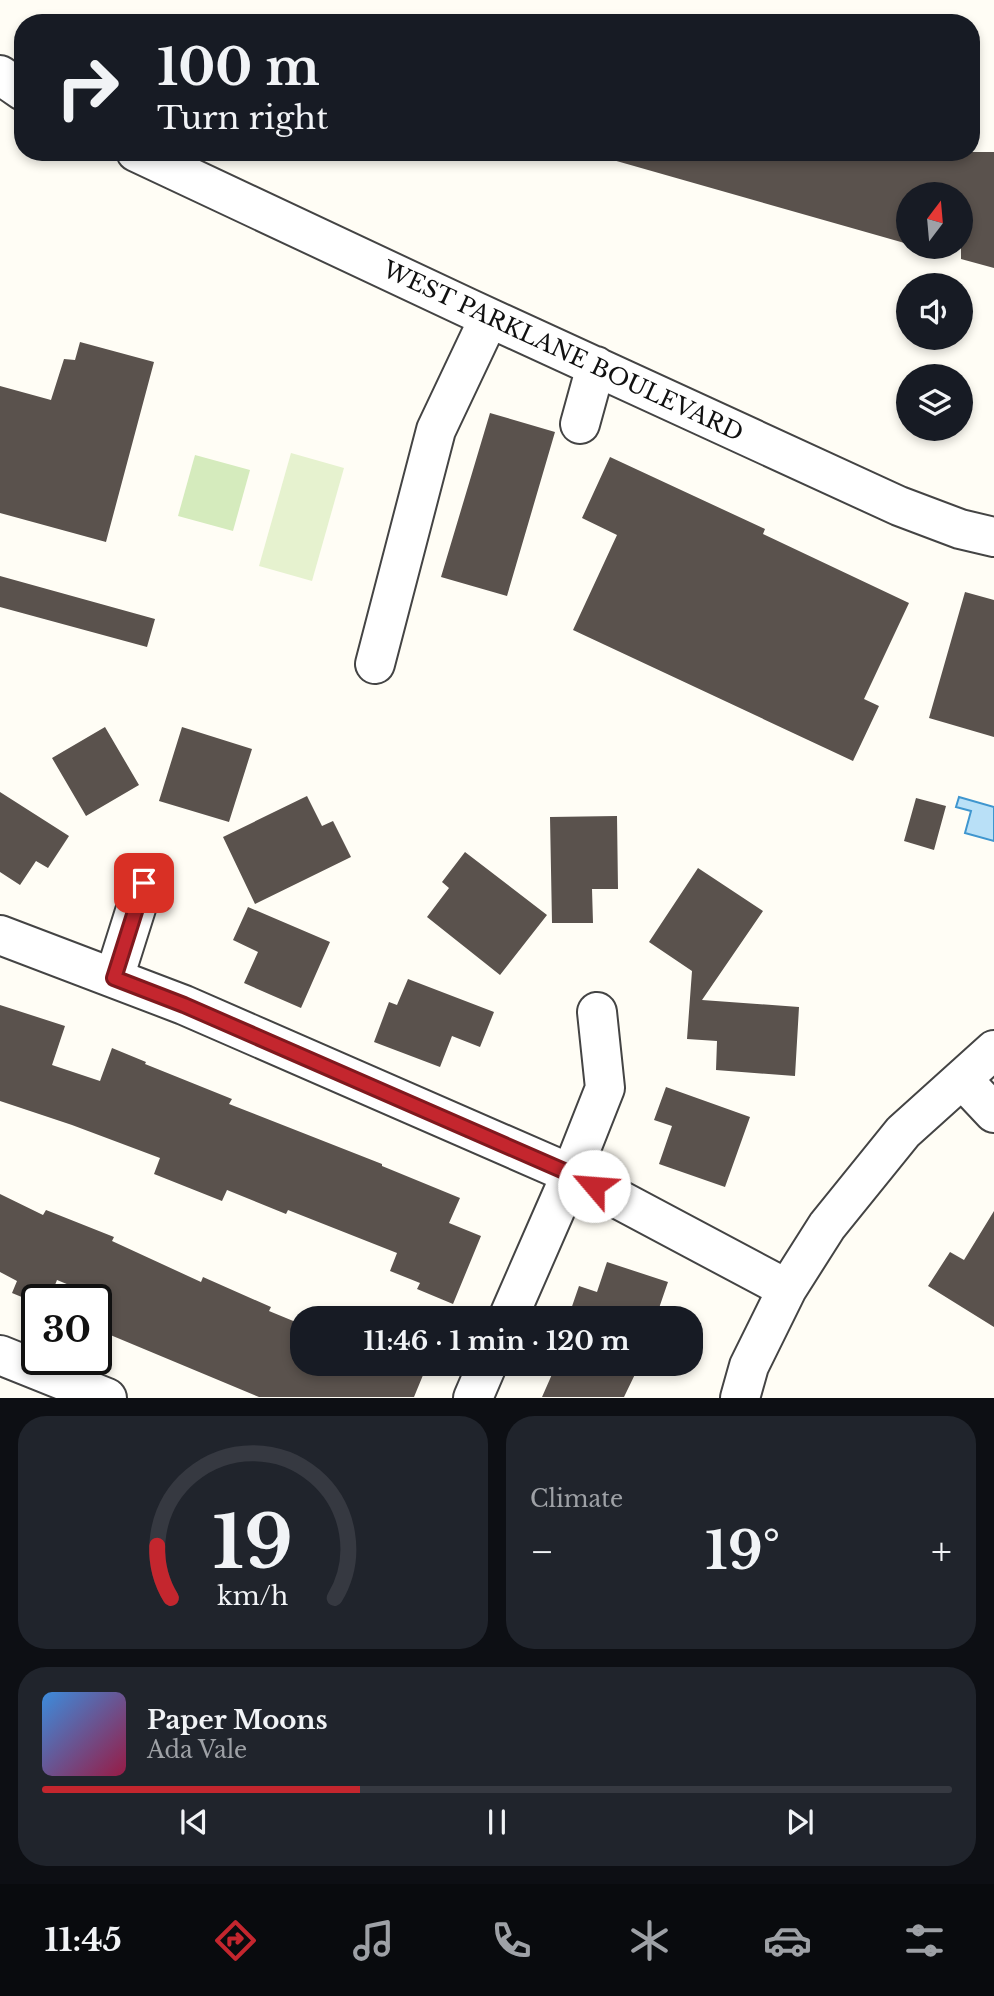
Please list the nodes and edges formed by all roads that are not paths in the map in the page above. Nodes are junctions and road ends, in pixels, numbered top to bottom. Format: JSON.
{"nodes":[{"id":1,"x":155,"y":161,"type":"edge"},
{"id":2,"x":489,"y":318,"type":"junction"},
{"id":3,"x":596,"y":366,"type":"junction"},
{"id":4,"x":580,"y":424,"type":"dead end"},
{"id":5,"x":994,"y":537,"type":"edge"},
{"id":6,"x":374,"y":664,"type":"dead end"},
{"id":7,"x":144,"y":883,"type":"dead end"},
{"id":8,"x":0,"y":935,"type":"edge"},
{"id":9,"x":114,"y":978,"type":"junction"},
{"id":10,"x":597,"y":1012,"type":"dead end"},
{"id":11,"x":994,"y":1050,"type":"edge"},
{"id":12,"x":962,"y":1079,"type":"junction"},
{"id":13,"x":994,"y":1113,"type":"edge"},
{"id":14,"x":571,"y":1174,"type":"junction"},
{"id":15,"x":788,"y":1289,"type":"junction"},
{"id":16,"x":513,"y":1306,"type":"edge"},
{"id":17,"x":0,"y":1355,"type":"edge"},
{"id":18,"x":482,"y":1376,"type":"edge"},
{"id":19,"x":107,"y":1398,"type":"edge"},
{"id":20,"x":473,"y":1398,"type":"edge"},
{"id":21,"x":740,"y":1398,"type":"edge"}],
"edges":[{"from":1,"to":2,"type":"street","name":"WEST PARKLANE BOULEVARD"},
{"from":2,"to":3,"type":"street","name":"WEST PARKLANE BOULEVARD"},
{"from":2,"to":6,"type":"street"},
{"from":3,"to":4,"type":"street"},
{"from":3,"to":5,"type":"street","name":"WEST PARKLANE BOULEVARD"},
{"from":7,"to":9,"type":"street"},
{"from":8,"to":9,"type":"street"},
{"from":9,"to":14,"type":"street"},
{"from":10,"to":14,"type":"street"},
{"from":11,"to":12,"type":"street"},
{"from":12,"to":13,"type":"street"},
{"from":12,"to":15,"type":"street"},
{"from":14,"to":15,"type":"street"},
{"from":14,"to":16,"type":"street"},
{"from":15,"to":21,"type":"street"},
{"from":17,"to":19,"type":"street"},
{"from":18,"to":20,"type":"street"}]}
